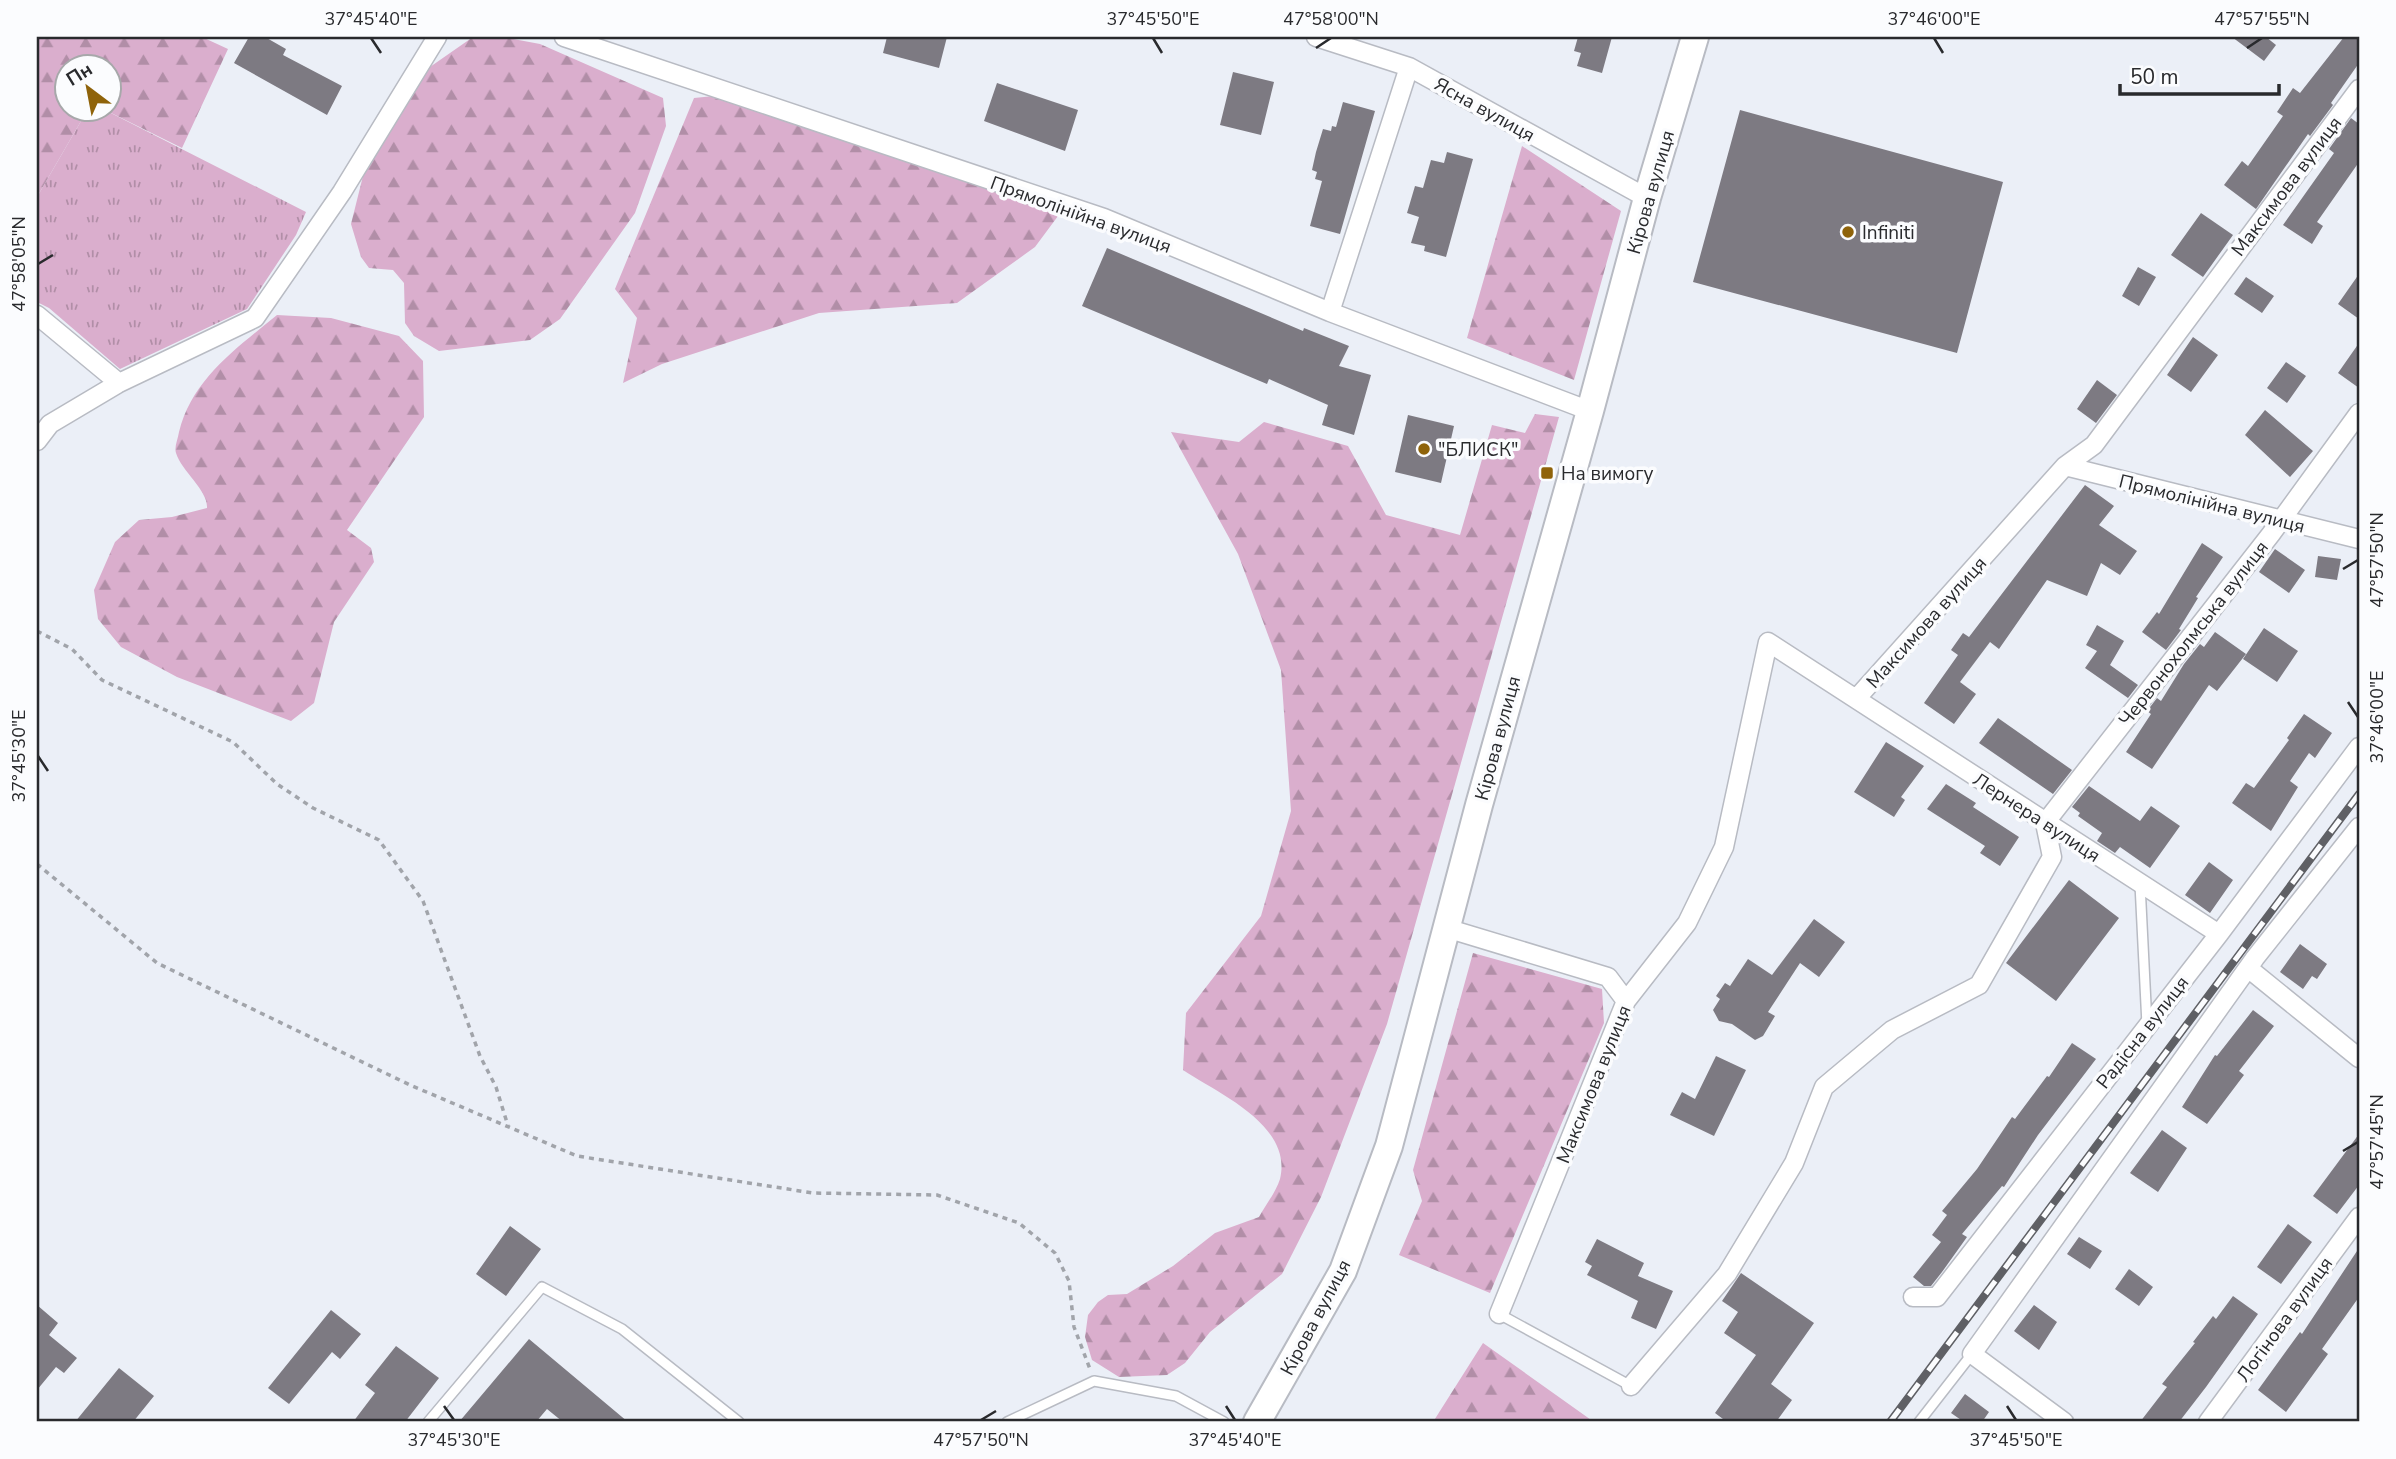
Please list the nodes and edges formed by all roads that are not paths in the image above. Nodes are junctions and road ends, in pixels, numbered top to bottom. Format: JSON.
{"nodes":[{"id":1,"x":437,"y":37,"type":"edge"},
{"id":2,"x":564,"y":37,"type":"edge"},
{"id":3,"x":1316,"y":37,"type":"edge"},
{"id":4,"x":1695,"y":37,"type":"edge"},
{"id":5,"x":1409,"y":67,"type":"junction"},
{"id":6,"x":2359,"y":89,"type":"edge"},
{"id":7,"x":1647,"y":198,"type":"junction"},
{"id":8,"x":1330,"y":312,"type":"junction"},
{"id":9,"x":37,"y":315,"type":"edge"},
{"id":10,"x":119,"y":383,"type":"junction"},
{"id":11,"x":1590,"y":411,"type":"junction"},
{"id":12,"x":2359,"y":413,"type":"edge"},
{"id":13,"x":37,"y":441,"type":"edge"},
{"id":14,"x":2065,"y":466,"type":"junction"},
{"id":15,"x":2281,"y":520,"type":"junction"},
{"id":16,"x":2359,"y":539,"type":"edge"},
{"id":17,"x":1856,"y":699,"type":"junction"},
{"id":18,"x":2359,"y":747,"type":"edge"},
{"id":19,"x":2045,"y":823,"type":"junction"},
{"id":20,"x":2359,"y":827,"type":"edge"},
{"id":21,"x":2140,"y":884,"type":"junction"},
{"id":22,"x":1446,"y":928,"type":"junction"},
{"id":23,"x":2219,"y":934,"type":"junction"},
{"id":24,"x":2252,"y":963,"type":"junction"},
{"id":25,"x":1626,"y":1001,"type":"junction"},
{"id":26,"x":2147,"y":1026,"type":"junction"},
{"id":27,"x":2359,"y":1058,"type":"edge"},
{"id":28,"x":2359,"y":1217,"type":"edge"},
{"id":29,"x":1913,"y":1297,"type":"dead end"},
{"id":30,"x":1499,"y":1314,"type":"joint"},
{"id":31,"x":1972,"y":1354,"type":"junction"},
{"id":32,"x":1630,"y":1386,"type":"joint"},
{"id":33,"x":428,"y":1422,"type":"edge"},
{"id":34,"x":738,"y":1422,"type":"edge"},
{"id":35,"x":1007,"y":1422,"type":"edge"},
{"id":36,"x":1224,"y":1422,"type":"edge"},
{"id":37,"x":1257,"y":1422,"type":"edge"},
{"id":38,"x":1919,"y":1422,"type":"edge"},
{"id":39,"x":2064,"y":1422,"type":"edge"},
{"id":40,"x":2208,"y":1422,"type":"edge"}],
"edges":[{"from":1,"to":10,"type":"street"},
{"from":2,"to":8,"type":"street","name":"Прямолінійна вулиця"},
{"from":3,"to":5,"type":"street","name":"Ясна вулиця"},
{"from":4,"to":7,"type":"main road","name":"Кірова вулиця"},
{"from":5,"to":7,"type":"street","name":"Ясна вулиця"},
{"from":5,"to":8,"type":"street"},
{"from":6,"to":14,"type":"street","name":"Максимова вулиця"},
{"from":7,"to":11,"type":"main road","name":"Кірова вулиця"},
{"from":8,"to":11,"type":"street","name":"Прямолінійна вулиця"},
{"from":9,"to":10,"type":"street"},
{"from":10,"to":13,"type":"street"},
{"from":11,"to":22,"type":"main road","name":"Кірова вулиця"},
{"from":12,"to":15,"type":"street","name":"Червонохолмська вулиця"},
{"from":14,"to":15,"type":"street","name":"Прямолінійна вулиця"},
{"from":14,"to":17,"type":"street","name":"Максимова вулиця"},
{"from":15,"to":16,"type":"street","name":"Прямолінійна вулиця"},
{"from":15,"to":19,"type":"street","name":"Червонохолмська вулиця"},
{"from":17,"to":19,"type":"street","name":"Лернера вулиця"},
{"from":17,"to":25,"type":"street","name":"Максимова вулиця"},
{"from":18,"to":23,"type":"street","name":"Радісна вулиця"},
{"from":19,"to":21,"type":"street","name":"Лернера вулиця"},
{"from":19,"to":32,"type":"street"},
{"from":20,"to":24,"type":"street"},
{"from":21,"to":23,"type":"street","name":"Лернера вулиця"},
{"from":21,"to":26,"type":"lane"},
{"from":22,"to":25,"type":"street"},
{"from":22,"to":37,"type":"main road","name":"Кірова вулиця"},
{"from":23,"to":26,"type":"street","name":"Радісна вулиця"},
{"from":24,"to":27,"type":"street"},
{"from":24,"to":31,"type":"street"},
{"from":25,"to":30,"type":"street","name":"Максимова вулиця"},
{"from":26,"to":29,"type":"street","name":"Радісна вулиця"},
{"from":28,"to":40,"type":"street","name":"Логінова вулиця"},
{"from":30,"to":32,"type":"lane"},
{"from":31,"to":38,"type":"lane"},
{"from":31,"to":39,"type":"street"},
{"from":33,"to":34,"type":"lane"},
{"from":35,"to":36,"type":"lane"}]}
